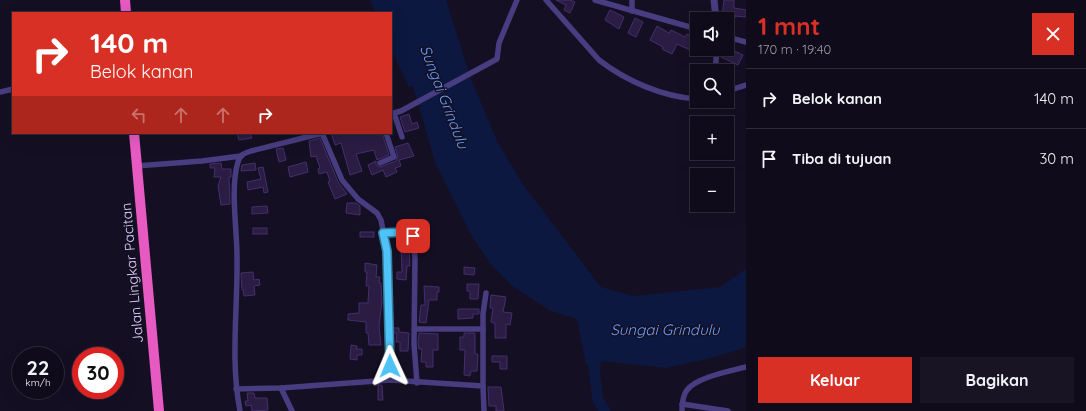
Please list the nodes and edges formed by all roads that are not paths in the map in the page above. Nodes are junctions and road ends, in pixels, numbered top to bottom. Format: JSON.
{"nodes":[{"id":1,"x":125,"y":0,"type":"edge"},
{"id":2,"x":517,"y":0,"type":"edge"},
{"id":3,"x":546,"y":0,"type":"edge"},
{"id":4,"x":595,"y":0,"type":"edge"},
{"id":5,"x":632,"y":0,"type":"edge"},
{"id":6,"x":714,"y":0,"type":"edge"},
{"id":7,"x":632,"y":11,"type":"junction"},
{"id":8,"x":126,"y":12,"type":"edge"},
{"id":9,"x":715,"y":12,"type":"edge"},
{"id":10,"x":690,"y":27,"type":"edge"},
{"id":11,"x":734,"y":39,"type":"edge"},
{"id":12,"x":746,"y":42,"type":"edge"},
{"id":13,"x":746,"y":85,"type":"edge"},
{"id":14,"x":12,"y":89,"type":"edge"},
{"id":15,"x":734,"y":89,"type":"edge"},
{"id":16,"x":0,"y":92,"type":"edge"},
{"id":17,"x":690,"y":98,"type":"edge"},
{"id":18,"x":393,"y":114,"type":"edge"},
{"id":19,"x":134,"y":134,"type":"edge"},
{"id":20,"x":318,"y":134,"type":"edge"},
{"id":21,"x":322,"y":134,"type":"edge"},
{"id":22,"x":386,"y":134,"type":"edge"},
{"id":23,"x":402,"y":137,"type":"dead end"},
{"id":24,"x":241,"y":156,"type":"junction"},
{"id":25,"x":380,"y":163,"type":"dead end"},
{"id":26,"x":136,"y":166,"type":"junction"},
{"id":27,"x":383,"y":233,"type":"junction"},
{"id":28,"x":486,"y":293,"type":"dead end"},
{"id":29,"x":415,"y":328,"type":"junction"},
{"id":30,"x":483,"y":329,"type":"junction"},
{"id":31,"x":746,"y":367,"type":"edge"},
{"id":32,"x":390,"y":380,"type":"junction"},
{"id":33,"x":417,"y":383,"type":"junction"},
{"id":34,"x":483,"y":386,"type":"junction"},
{"id":35,"x":281,"y":388,"type":"junction"},
{"id":36,"x":236,"y":389,"type":"junction"},
{"id":37,"x":682,"y":404,"type":"junction"},
{"id":38,"x":159,"y":411,"type":"edge"},
{"id":39,"x":240,"y":411,"type":"edge"},
{"id":40,"x":292,"y":411,"type":"edge"},
{"id":41,"x":484,"y":411,"type":"edge"},
{"id":42,"x":682,"y":411,"type":"edge"},
{"id":43,"x":728,"y":411,"type":"edge"}],
"edges":[{"from":1,"to":8,"type":"highway"},
{"from":2,"to":18,"type":"street"},
{"from":3,"to":17,"type":"street"},
{"from":4,"to":7,"type":"street"},
{"from":5,"to":7,"type":"street"},
{"from":6,"to":9,"type":"street"},
{"from":7,"to":10,"type":"street"},
{"from":11,"to":12,"type":"street"},
{"from":13,"to":15,"type":"street"},
{"from":14,"to":16,"type":"street"},
{"from":18,"to":23,"type":"street"},
{"from":19,"to":26,"type":"highway","name":"Jalan Lingkar Pacitan"},
{"from":20,"to":24,"type":"street"},
{"from":21,"to":27,"type":"street"},
{"from":22,"to":25,"type":"street"},
{"from":24,"to":26,"type":"street"},
{"from":24,"to":36,"type":"street"},
{"from":26,"to":38,"type":"highway","name":"Jalan Lingkar Pacitan"},
{"from":27,"to":29,"type":"street"},
{"from":27,"to":32,"type":"street"},
{"from":28,"to":30,"type":"street"},
{"from":29,"to":30,"type":"street"},
{"from":29,"to":33,"type":"street"},
{"from":30,"to":34,"type":"street"},
{"from":31,"to":37,"type":"street"},
{"from":32,"to":33,"type":"street"},
{"from":32,"to":35,"type":"street"},
{"from":33,"to":34,"type":"street"},
{"from":34,"to":41,"type":"street"},
{"from":35,"to":36,"type":"street"},
{"from":35,"to":40,"type":"street"},
{"from":36,"to":39,"type":"street"},
{"from":37,"to":42,"type":"street"},
{"from":37,"to":43,"type":"street"}]}
